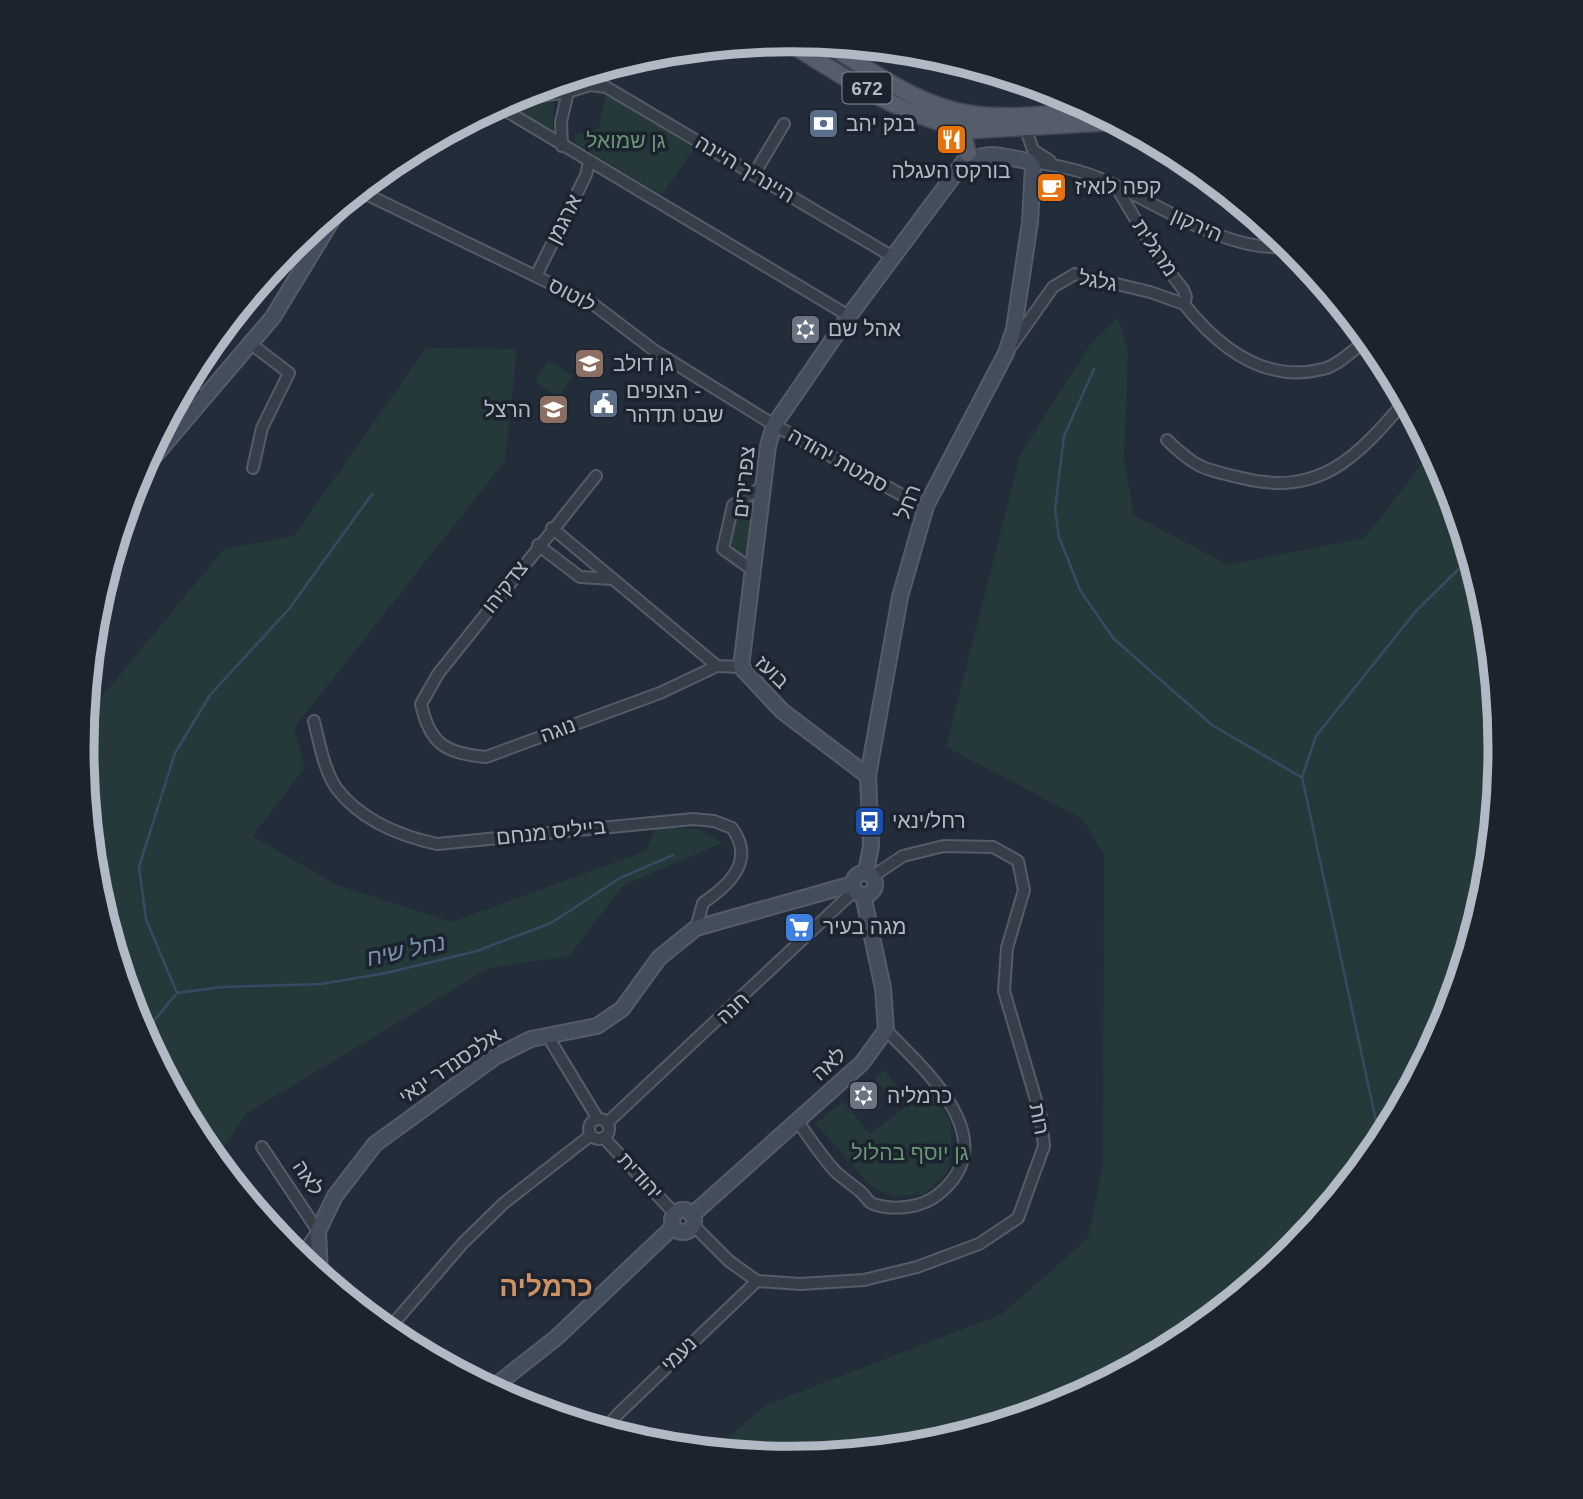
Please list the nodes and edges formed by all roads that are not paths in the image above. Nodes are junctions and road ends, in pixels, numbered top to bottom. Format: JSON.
{"nodes":[{"id":1,"x":806,"y":53,"type":"edge"},
{"id":2,"x":846,"y":55,"type":"edge"},
{"id":3,"x":594,"y":81,"type":"edge"},
{"id":4,"x":578,"y":86,"type":"edge"},
{"id":5,"x":568,"y":92,"type":"junction"},
{"id":6,"x":555,"y":94,"type":"edge"},
{"id":7,"x":1063,"y":108,"type":"edge"},
{"id":8,"x":1069,"y":111,"type":"edge"},
{"id":9,"x":509,"y":113,"type":"edge"},
{"id":10,"x":1098,"y":123,"type":"edge"},
{"id":11,"x":784,"y":124,"type":"dead end"},
{"id":12,"x":980,"y":124,"type":"junction"},
{"id":13,"x":1059,"y":125,"type":"junction"},
{"id":14,"x":951,"y":126,"type":"junction"},
{"id":15,"x":1026,"y":127,"type":"junction"},
{"id":16,"x":562,"y":146,"type":"junction"},
{"id":17,"x":997,"y":156,"type":"junction"},
{"id":18,"x":965,"y":160,"type":"junction"},
{"id":19,"x":1028,"y":161,"type":"junction"},
{"id":20,"x":589,"y":162,"type":"junction"},
{"id":21,"x":1062,"y":167,"type":"junction"},
{"id":22,"x":754,"y":174,"type":"junction"},
{"id":23,"x":1115,"y":185,"type":"junction"},
{"id":24,"x":369,"y":195,"type":"edge"},
{"id":25,"x":323,"y":234,"type":"edge"},
{"id":26,"x":1271,"y":244,"type":"edge"},
{"id":27,"x":893,"y":257,"type":"junction"},
{"id":28,"x":536,"y":276,"type":"junction"},
{"id":29,"x":1184,"y":304,"type":"junction"},
{"id":30,"x":849,"y":316,"type":"junction"},
{"id":31,"x":251,"y":344,"type":"junction"},
{"id":32,"x":1359,"y":346,"type":"edge"},
{"id":33,"x":1006,"y":353,"type":"junction"},
{"id":34,"x":194,"y":392,"type":"edge"},
{"id":35,"x":201,"y":398,"type":"junction"},
{"id":36,"x":1399,"y":408,"type":"edge"},
{"id":37,"x":774,"y":425,"type":"junction"},
{"id":38,"x":1167,"y":440,"type":"dead end"},
{"id":39,"x":166,"y":441,"type":"edge"},
{"id":40,"x":253,"y":468,"type":"dead end"},
{"id":41,"x":596,"y":476,"type":"dead end"},
{"id":42,"x":764,"y":486,"type":"junction"},
{"id":43,"x":902,"y":495,"type":"dead end"},
{"id":44,"x":552,"y":528,"type":"junction"},
{"id":45,"x":538,"y":545,"type":"junction"},
{"id":46,"x":754,"y":571,"type":"junction"},
{"id":47,"x":613,"y":579,"type":"junction"},
{"id":48,"x":717,"y":666,"type":"junction"},
{"id":49,"x":741,"y":667,"type":"junction"},
{"id":50,"x":421,"y":704,"type":"joint"},
{"id":51,"x":314,"y":721,"type":"dead end"},
{"id":52,"x":868,"y":775,"type":"junction"},
{"id":53,"x":869,"y":874,"type":"junction"},
{"id":54,"x":857,"y":890,"type":"junction"},
{"id":55,"x":696,"y":928,"type":"junction"},
{"id":56,"x":886,"y":1030,"type":"junction"},
{"id":57,"x":547,"y":1035,"type":"junction"},
{"id":58,"x":603,"y":1121,"type":"junction"},
{"id":59,"x":798,"y":1122,"type":"junction"},
{"id":60,"x":591,"y":1135,"type":"junction"},
{"id":61,"x":604,"y":1138,"type":"junction"},
{"id":62,"x":262,"y":1147,"type":"dead end"},
{"id":63,"x":674,"y":1220,"type":"junction"},
{"id":64,"x":692,"y":1220,"type":"junction"},
{"id":65,"x":318,"y":1231,"type":"junction"},
{"id":66,"x":306,"y":1248,"type":"edge"},
{"id":67,"x":319,"y":1262,"type":"edge"},
{"id":68,"x":757,"y":1281,"type":"junction"},
{"id":69,"x":395,"y":1322,"type":"edge"},
{"id":70,"x":500,"y":1382,"type":"edge"},
{"id":71,"x":611,"y":1423,"type":"edge"}],
"edges":[{"from":1,"to":14,"type":"main road","number":"672"},
{"from":2,"to":12,"type":"main road","number":"672"},
{"from":3,"to":22,"type":"street","name":"היינריך היינה"},
{"from":4,"to":5,"type":"street","name":"היינריך היינה"},
{"from":5,"to":6,"type":"street","name":"היינריך היינה"},
{"from":5,"to":16,"type":"street"},
{"from":7,"to":12,"type":"main road","number":"672"},
{"from":8,"to":13,"type":"street"},
{"from":9,"to":16,"type":"street"},
{"from":10,"to":13,"type":"main road","number":"672"},
{"from":11,"to":22,"type":"street"},
{"from":12,"to":14,"type":"main road","number":"672"},
{"from":12,"to":15,"type":"main road","number":"672"},
{"from":12,"to":17,"type":"street"},
{"from":12,"to":18,"type":"street","name":"צפרירים"},
{"from":13,"to":15,"type":"main road","number":"672"},
{"from":14,"to":18,"type":"main road"},
{"from":15,"to":21,"type":"street"},
{"from":16,"to":20,"type":"street"},
{"from":17,"to":18,"type":"street"},
{"from":17,"to":19,"type":"street"},
{"from":18,"to":27,"type":"street","name":"צפרירים"},
{"from":19,"to":21,"type":"street","name":"הירקון"},
{"from":19,"to":33,"type":"street","name":"רחל"},
{"from":20,"to":28,"type":"street","name":"ארגמן"},
{"from":20,"to":30,"type":"street"},
{"from":21,"to":23,"type":"street","name":"הירקון"},
{"from":22,"to":27,"type":"street","name":"היינריך היינה"},
{"from":23,"to":26,"type":"street","name":"הירקון"},
{"from":23,"to":29,"type":"street","name":"מרגלית"},
{"from":24,"to":28,"type":"street","name":"לוטוס"},
{"from":25,"to":31,"type":"street"},
{"from":27,"to":30,"type":"street","name":"צפרירים"},
{"from":28,"to":37,"type":"street","name":"לוטוס"},
{"from":29,"to":32,"type":"street","name":"מרגלית"},
{"from":29,"to":33,"type":"street","name":"גלגל"},
{"from":30,"to":37,"type":"street","name":"צפרירים"},
{"from":31,"to":35,"type":"street"},
{"from":31,"to":40,"type":"street"},
{"from":33,"to":52,"type":"street","name":"רחל"},
{"from":34,"to":35,"type":"street"},
{"from":35,"to":39,"type":"street"},
{"from":36,"to":38,"type":"street"},
{"from":37,"to":42,"type":"street","name":"צפרירים"},
{"from":37,"to":43,"type":"street","name":"סמטת יהודה"},
{"from":41,"to":44,"type":"street","name":"צדקיהו"},
{"from":42,"to":46,"type":"street","name":"צפרירים"},
{"from":42,"to":46,"type":"street"},
{"from":44,"to":45,"type":"street","name":"צדקיהו"},
{"from":44,"to":47,"type":"street"},
{"from":45,"to":47,"type":"street"},
{"from":45,"to":50,"type":"street","name":"צדקיהו"},
{"from":46,"to":49,"type":"street","name":"צפרירים"},
{"from":47,"to":48,"type":"street"},
{"from":48,"to":49,"type":"street","name":"בועז"},
{"from":48,"to":50,"type":"street","name":"נוגה"},
{"from":49,"to":52,"type":"street","name":"בועז"},
{"from":51,"to":55,"type":"street","name":"בייליס מנחם"},
{"from":52,"to":53,"type":"street","name":"רחל"},
{"from":53,"to":54,"type":"street"},
{"from":53,"to":68,"type":"street","name":"רות"},
{"from":54,"to":55,"type":"street","name":"אלכסנדר ינאי"},
{"from":54,"to":56,"type":"street"},
{"from":54,"to":58,"type":"street","name":"חנה"},
{"from":55,"to":57,"type":"street","name":"אלכסנדר ינאי"},
{"from":56,"to":59,"type":"street","name":"לאה"},
{"from":56,"to":59,"type":"street"},
{"from":57,"to":58,"type":"street"},
{"from":57,"to":65,"type":"street","name":"אלכסנדר ינאי"},
{"from":58,"to":60,"type":"street"},
{"from":58,"to":61,"type":"street"},
{"from":59,"to":64,"type":"street","name":"לאה"},
{"from":60,"to":61,"type":"street"},
{"from":60,"to":69,"type":"street"},
{"from":61,"to":63,"type":"street","name":"יהודית"},
{"from":62,"to":65,"type":"street","name":"לאה"},
{"from":63,"to":64,"type":"street"},
{"from":63,"to":70,"type":"street"},
{"from":64,"to":68,"type":"street"},
{"from":65,"to":66,"type":"street","name":"אלכסנדר ינאי"},
{"from":65,"to":67,"type":"street","name":"לאה"},
{"from":68,"to":71,"type":"street","name":"נעמי"}]}
